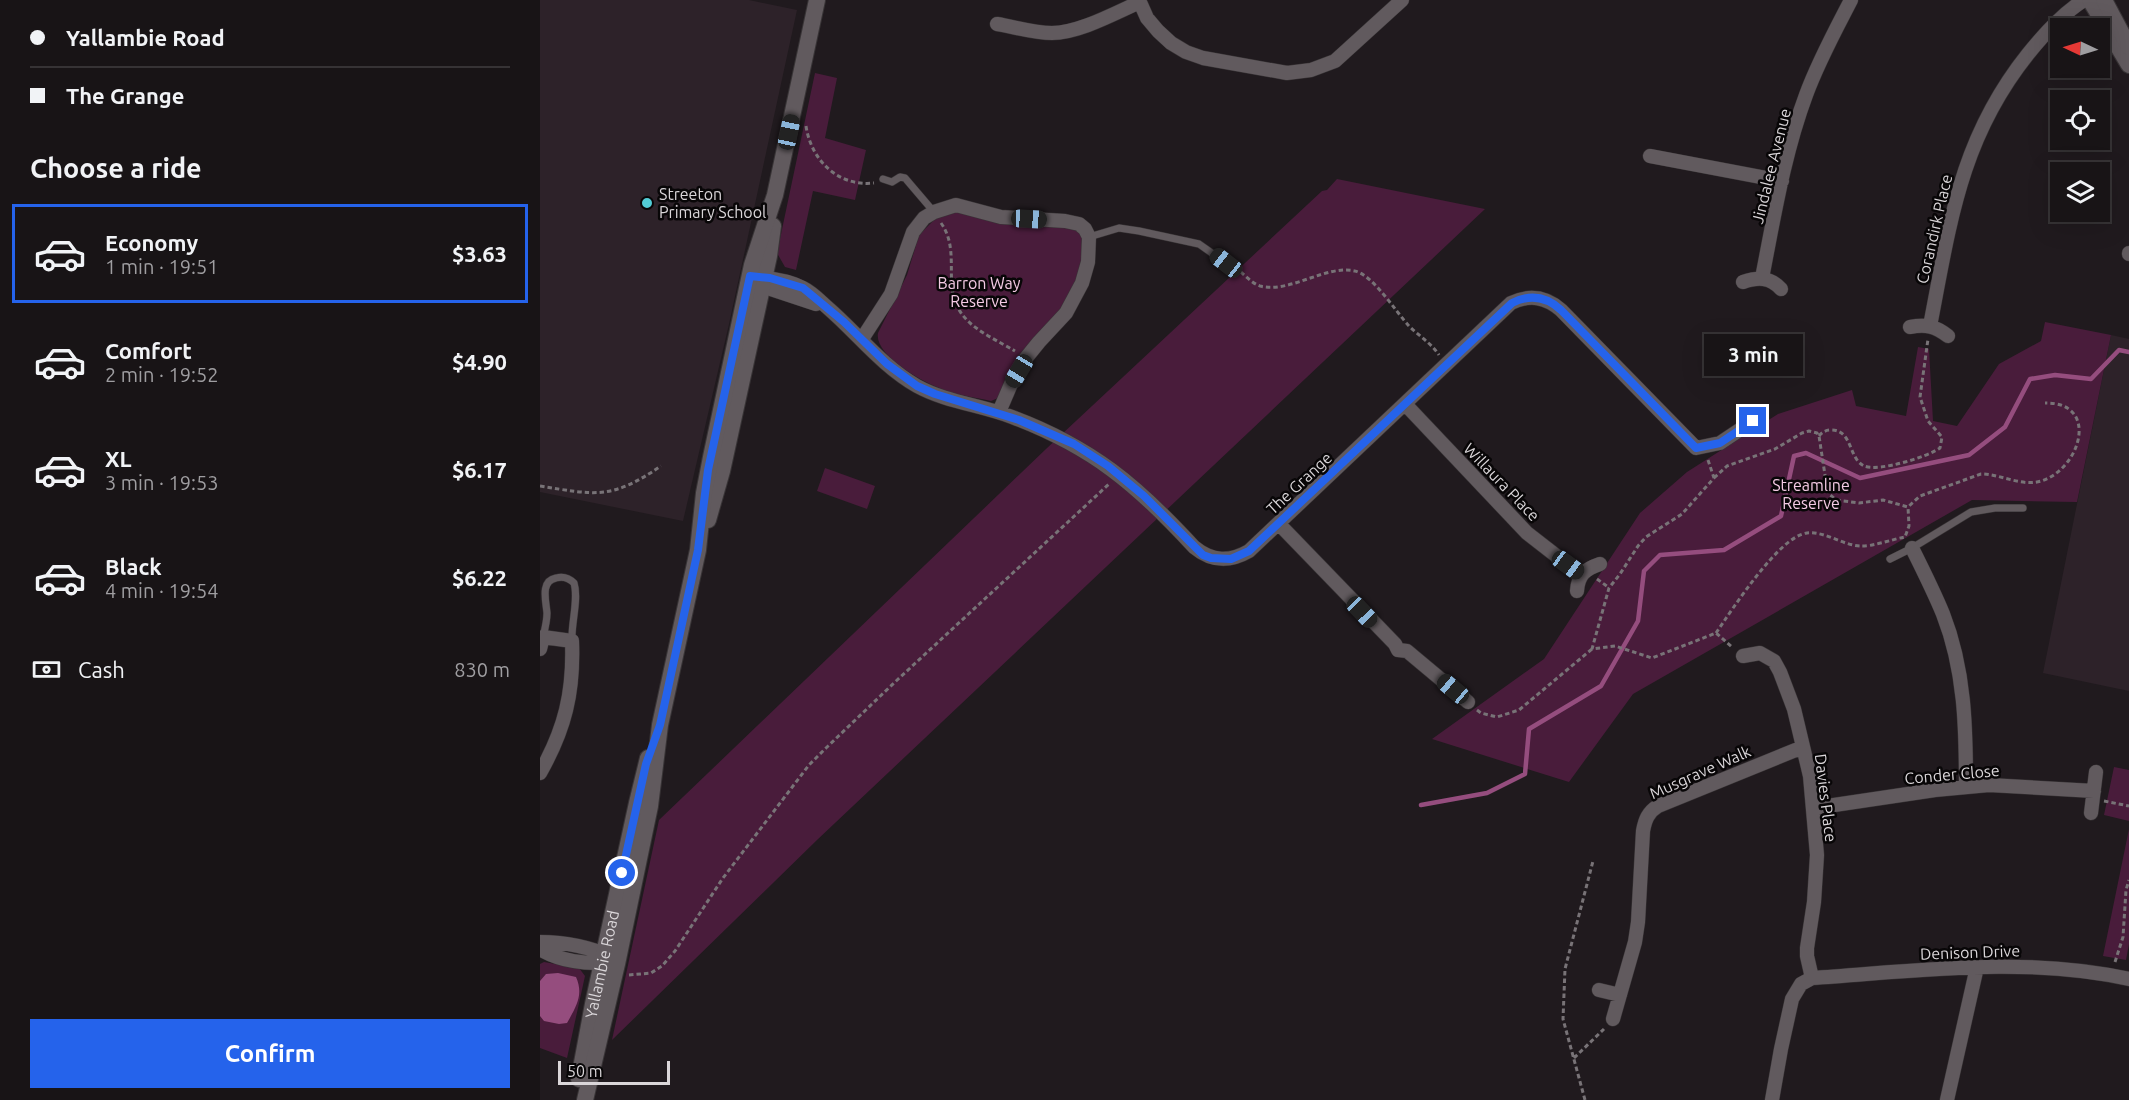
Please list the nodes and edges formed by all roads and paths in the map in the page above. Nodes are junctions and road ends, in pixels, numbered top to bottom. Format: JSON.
{"nodes":[{"id":1,"x":817,"y":0,"type":"edge"},
{"id":2,"x":1402,"y":0,"type":"edge"},
{"id":3,"x":1851,"y":0,"type":"edge"},
{"id":4,"x":2084,"y":0,"type":"edge"},
{"id":5,"x":2090,"y":0,"type":"edge"},
{"id":6,"x":2104,"y":0,"type":"edge"},
{"id":7,"x":1139,"y":1,"type":"edge"},
{"id":8,"x":997,"y":24,"type":"dead end"},
{"id":9,"x":2129,"y":47,"type":"edge"},
{"id":10,"x":2129,"y":65,"type":"edge"},
{"id":11,"x":806,"y":125,"type":"dead end"},
{"id":12,"x":1650,"y":156,"type":"dead end"},
{"id":13,"x":884,"y":179,"type":"joint"},
{"id":14,"x":1782,"y":181,"type":"junction"},
{"id":15,"x":934,"y":212,"type":"junction"},
{"id":16,"x":1089,"y":237,"type":"junction"},
{"id":17,"x":1226,"y":263,"type":"joint"},
{"id":18,"x":1762,"y":278,"type":"junction"},
{"id":19,"x":759,"y":280,"type":"junction"},
{"id":20,"x":1743,"y":282,"type":"dead end"},
{"id":21,"x":1781,"y":289,"type":"dead end"},
{"id":22,"x":1930,"y":326,"type":"junction"},
{"id":23,"x":1910,"y":327,"type":"dead end"},
{"id":24,"x":1948,"y":336,"type":"dead end"},
{"id":25,"x":862,"y":339,"type":"junction"},
{"id":26,"x":1026,"y":358,"type":"junction"},
{"id":27,"x":1445,"y":367,"type":"junction"},
{"id":28,"x":2045,"y":403,"type":"dead end"},
{"id":29,"x":1405,"y":404,"type":"junction"},
{"id":30,"x":999,"y":412,"type":"junction"},
{"id":31,"x":1753,"y":421,"type":"dead end"},
{"id":32,"x":1819,"y":437,"type":"junction"},
{"id":33,"x":1696,"y":448,"type":"junction"},
{"id":34,"x":661,"y":466,"type":"dead end"},
{"id":35,"x":1119,"y":475,"type":"junction"},
{"id":36,"x":1714,"y":478,"type":"junction"},
{"id":37,"x":540,"y":486,"type":"edge"},
{"id":38,"x":1908,"y":507,"type":"junction"},
{"id":39,"x":2023,"y":507,"type":"dead end"},
{"id":40,"x":1279,"y":524,"type":"junction"},
{"id":41,"x":1912,"y":548,"type":"junction"},
{"id":42,"x":1890,"y":559,"type":"dead end"},
{"id":43,"x":1600,"y":564,"type":"dead end"},
{"id":44,"x":1581,"y":575,"type":"junction"},
{"id":45,"x":1577,"y":591,"type":"dead end"},
{"id":46,"x":1716,"y":633,"type":"junction"},
{"id":47,"x":572,"y":641,"type":"junction"},
{"id":48,"x":542,"y":643,"type":"edge"},
{"id":49,"x":1592,"y":649,"type":"junction"},
{"id":50,"x":1743,"y":656,"type":"joint"},
{"id":51,"x":1468,"y":702,"type":"joint"},
{"id":52,"x":1803,"y":747,"type":"junction"},
{"id":53,"x":2096,"y":772,"type":"dead end"},
{"id":54,"x":540,"y":773,"type":"edge"},
{"id":55,"x":1966,"y":787,"type":"junction"},
{"id":56,"x":2093,"y":795,"type":"junction"},
{"id":57,"x":2129,"y":806,"type":"edge"},
{"id":58,"x":1814,"y":808,"type":"junction"},
{"id":59,"x":2091,"y":813,"type":"dead end"},
{"id":60,"x":1593,"y":861,"type":"dead end"},
{"id":61,"x":2129,"y":880,"type":"edge"},
{"id":62,"x":540,"y":942,"type":"edge"},
{"id":63,"x":540,"y":949,"type":"edge"},
{"id":64,"x":610,"y":963,"type":"junction"},
{"id":65,"x":1977,"y":967,"type":"junction"},
{"id":66,"x":2111,"y":975,"type":"junction"},
{"id":67,"x":1812,"y":978,"type":"junction"},
{"id":68,"x":2129,"y":979,"type":"edge"},
{"id":69,"x":1599,"y":990,"type":"dead end"},
{"id":70,"x":1620,"y":995,"type":"junction"},
{"id":71,"x":1613,"y":1019,"type":"joint"},
{"id":72,"x":1574,"y":1058,"type":"junction"},
{"id":73,"x":574,"y":1100,"type":"edge"},
{"id":74,"x":585,"y":1100,"type":"edge"},
{"id":75,"x":1585,"y":1100,"type":"edge"},
{"id":76,"x":1772,"y":1100,"type":"edge"},
{"id":77,"x":1947,"y":1100,"type":"edge"}],
"edges":[{"from":1,"to":19,"type":"street","name":"Yallambie Road"},
{"from":2,"to":7,"type":"street"},
{"from":3,"to":14,"type":"street","name":"Jindalee Avenue"},
{"from":4,"to":22,"type":"street","name":"Corandirk Place"},
{"from":5,"to":10,"type":"street"},
{"from":6,"to":9,"type":"street"},
{"from":7,"to":8,"type":"street"},
{"from":11,"to":13,"type":"path"},
{"from":12,"to":14,"type":"street"},
{"from":13,"to":15,"type":"lane"},
{"from":14,"to":18,"type":"street","name":"Jindalee Avenue"},
{"from":15,"to":16,"type":"street"},
{"from":15,"to":25,"type":"street"},
{"from":15,"to":26,"type":"path"},
{"from":16,"to":17,"type":"lane"},
{"from":16,"to":26,"type":"street"},
{"from":17,"to":27,"type":"path"},
{"from":18,"to":20,"type":"street"},
{"from":18,"to":21,"type":"street"},
{"from":19,"to":25,"type":"street","name":"The Grange"},
{"from":19,"to":64,"type":"street","name":"Yallambie Road"},
{"from":22,"to":23,"type":"street"},
{"from":22,"to":24,"type":"street"},
{"from":22,"to":32,"type":"path"},
{"from":25,"to":30,"type":"street","name":"The Grange"},
{"from":26,"to":30,"type":"street"},
{"from":27,"to":29,"type":"street","name":"The Grange"},
{"from":27,"to":33,"type":"street","name":"The Grange"},
{"from":28,"to":38,"type":"path"},
{"from":29,"to":40,"type":"street","name":"The Grange"},
{"from":29,"to":44,"type":"street","name":"Willaura Place"},
{"from":30,"to":35,"type":"street","name":"The Grange"},
{"from":31,"to":33,"type":"street"},
{"from":32,"to":36,"type":"path"},
{"from":32,"to":38,"type":"path"},
{"from":33,"to":36,"type":"path"},
{"from":34,"to":37,"type":"path"},
{"from":35,"to":40,"type":"street","name":"The Grange"},
{"from":35,"to":64,"type":"path"},
{"from":36,"to":49,"type":"path"},
{"from":38,"to":46,"type":"path"},
{"from":39,"to":41,"type":"lane"},
{"from":40,"to":51,"type":"street"},
{"from":41,"to":42,"type":"lane"},
{"from":41,"to":55,"type":"street"},
{"from":43,"to":44,"type":"street"},
{"from":44,"to":45,"type":"street"},
{"from":46,"to":49,"type":"path"},
{"from":46,"to":50,"type":"path"},
{"from":47,"to":48,"type":"street"},
{"from":47,"to":48,"type":"lane"},
{"from":47,"to":54,"type":"street"},
{"from":49,"to":51,"type":"path"},
{"from":50,"to":52,"type":"street","name":"Davies Place"},
{"from":52,"to":58,"type":"street","name":"Davies Place"},
{"from":52,"to":70,"type":"street","name":"Musgrave Walk"},
{"from":53,"to":56,"type":"street"},
{"from":55,"to":56,"type":"street","name":"Conder Close"},
{"from":55,"to":58,"type":"street","name":"Conder Close"},
{"from":56,"to":57,"type":"path"},
{"from":56,"to":59,"type":"street"},
{"from":58,"to":67,"type":"street","name":"Davies Place"},
{"from":60,"to":72,"type":"path"},
{"from":61,"to":66,"type":"path"},
{"from":62,"to":64,"type":"street"},
{"from":63,"to":64,"type":"street"},
{"from":64,"to":73,"type":"street","name":"Yallambie Road"},
{"from":64,"to":74,"type":"street","name":"Yallambie Road"},
{"from":65,"to":66,"type":"street","name":"Denison Drive"},
{"from":65,"to":67,"type":"street","name":"Denison Drive"},
{"from":65,"to":77,"type":"street"},
{"from":66,"to":68,"type":"street","name":"Denison Drive"},
{"from":67,"to":76,"type":"street"},
{"from":69,"to":70,"type":"street"},
{"from":70,"to":71,"type":"street","name":"Musgrave Walk"},
{"from":71,"to":72,"type":"path"},
{"from":72,"to":75,"type":"path"}]}
